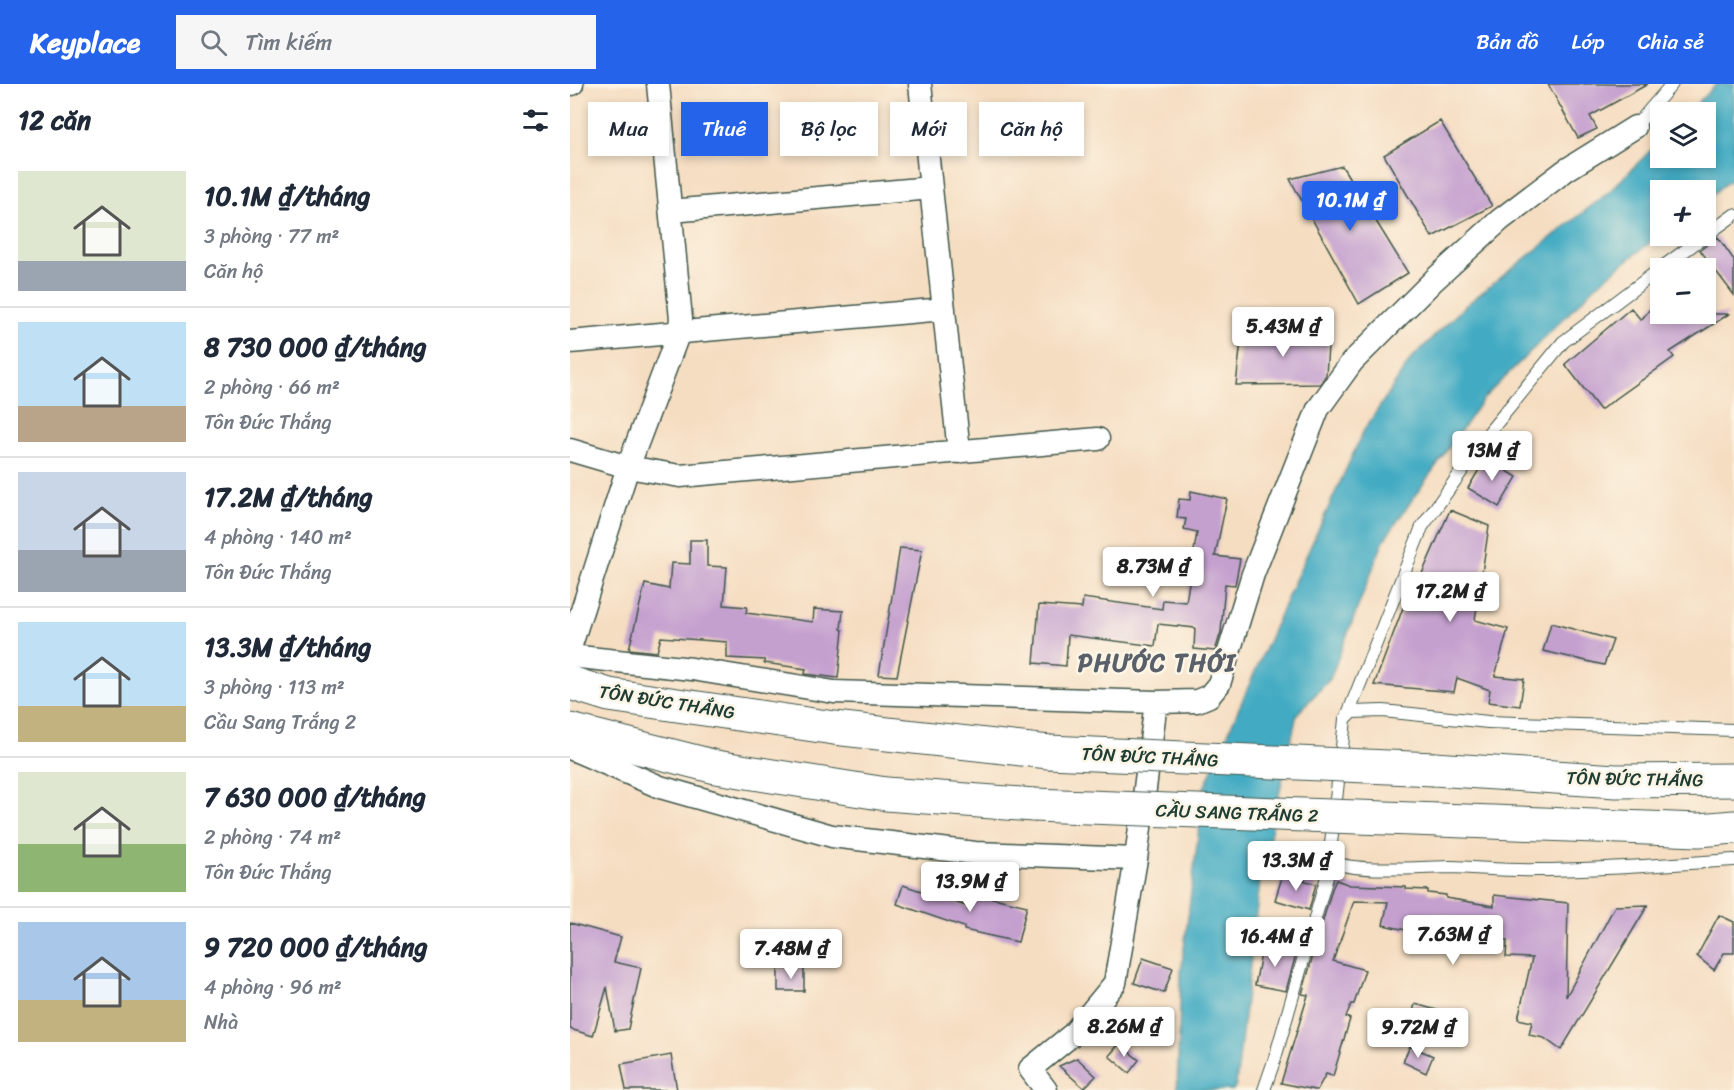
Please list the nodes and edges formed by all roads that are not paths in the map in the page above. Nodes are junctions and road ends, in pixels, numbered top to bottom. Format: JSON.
{"nodes":[{"id":1,"x":658,"y":84,"type":"edge"},
{"id":2,"x":920,"y":84,"type":"edge"},
{"id":3,"x":1672,"y":84,"type":"edge"},
{"id":4,"x":1635,"y":127,"type":"joint"},
{"id":5,"x":931,"y":188,"type":"junction"},
{"id":6,"x":671,"y":211,"type":"junction"},
{"id":7,"x":1734,"y":215,"type":"edge"},
{"id":8,"x":1676,"y":258,"type":"edge"},
{"id":9,"x":1650,"y":277,"type":"edge"},
{"id":10,"x":944,"y":309,"type":"junction"},
{"id":11,"x":679,"y":332,"type":"junction"},
{"id":12,"x":570,"y":342,"type":"edge"},
{"id":13,"x":1098,"y":439,"type":"dead end"},
{"id":14,"x":570,"y":450,"type":"edge"},
{"id":15,"x":959,"y":452,"type":"junction"},
{"id":16,"x":628,"y":466,"type":"junction"},
{"id":17,"x":570,"y":648,"type":"edge"},
{"id":18,"x":570,"y":656,"type":"edge"},
{"id":19,"x":570,"y":683,"type":"edge"},
{"id":20,"x":1156,"y":702,"type":"junction"},
{"id":21,"x":1348,"y":714,"type":"junction"},
{"id":22,"x":570,"y":729,"type":"edge"},
{"id":23,"x":1734,"y":730,"type":"edge"},
{"id":24,"x":570,"y":748,"type":"edge"},
{"id":25,"x":1734,"y":780,"type":"edge"},
{"id":26,"x":1734,"y":827,"type":"edge"},
{"id":27,"x":1136,"y":859,"type":"junction"},
{"id":28,"x":1332,"y":859,"type":"junction"},
{"id":29,"x":1734,"y":860,"type":"edge"},
{"id":30,"x":1046,"y":1090,"type":"edge"},
{"id":31,"x":1264,"y":1090,"type":"edge"}],
"edges":[{"from":1,"to":6,"type":"street"},
{"from":2,"to":5,"type":"street"},
{"from":3,"to":4,"type":"lane"},
{"from":4,"to":20,"type":"street"},
{"from":5,"to":6,"type":"street"},
{"from":5,"to":10,"type":"street"},
{"from":6,"to":11,"type":"street"},
{"from":7,"to":8,"type":"lane"},
{"from":9,"to":21,"type":"lane"},
{"from":10,"to":11,"type":"street"},
{"from":10,"to":15,"type":"street"},
{"from":11,"to":12,"type":"street"},
{"from":11,"to":16,"type":"street"},
{"from":13,"to":15,"type":"street"},
{"from":14,"to":16,"type":"street"},
{"from":15,"to":16,"type":"street"},
{"from":16,"to":17,"type":"street"},
{"from":18,"to":20,"type":"street"},
{"from":19,"to":25,"type":"highway","name":"TÔN ĐỨC THẮNG","bridge":true},
{"from":20,"to":27,"type":"street"},
{"from":21,"to":23,"type":"lane"},
{"from":21,"to":28,"type":"lane"},
{"from":22,"to":26,"type":"highway","name":"CẦU SANG TRẮNG 2","bridge":true},
{"from":24,"to":27,"type":"street"},
{"from":27,"to":30,"type":"street"},
{"from":28,"to":29,"type":"lane"},
{"from":28,"to":31,"type":"lane"}]}
